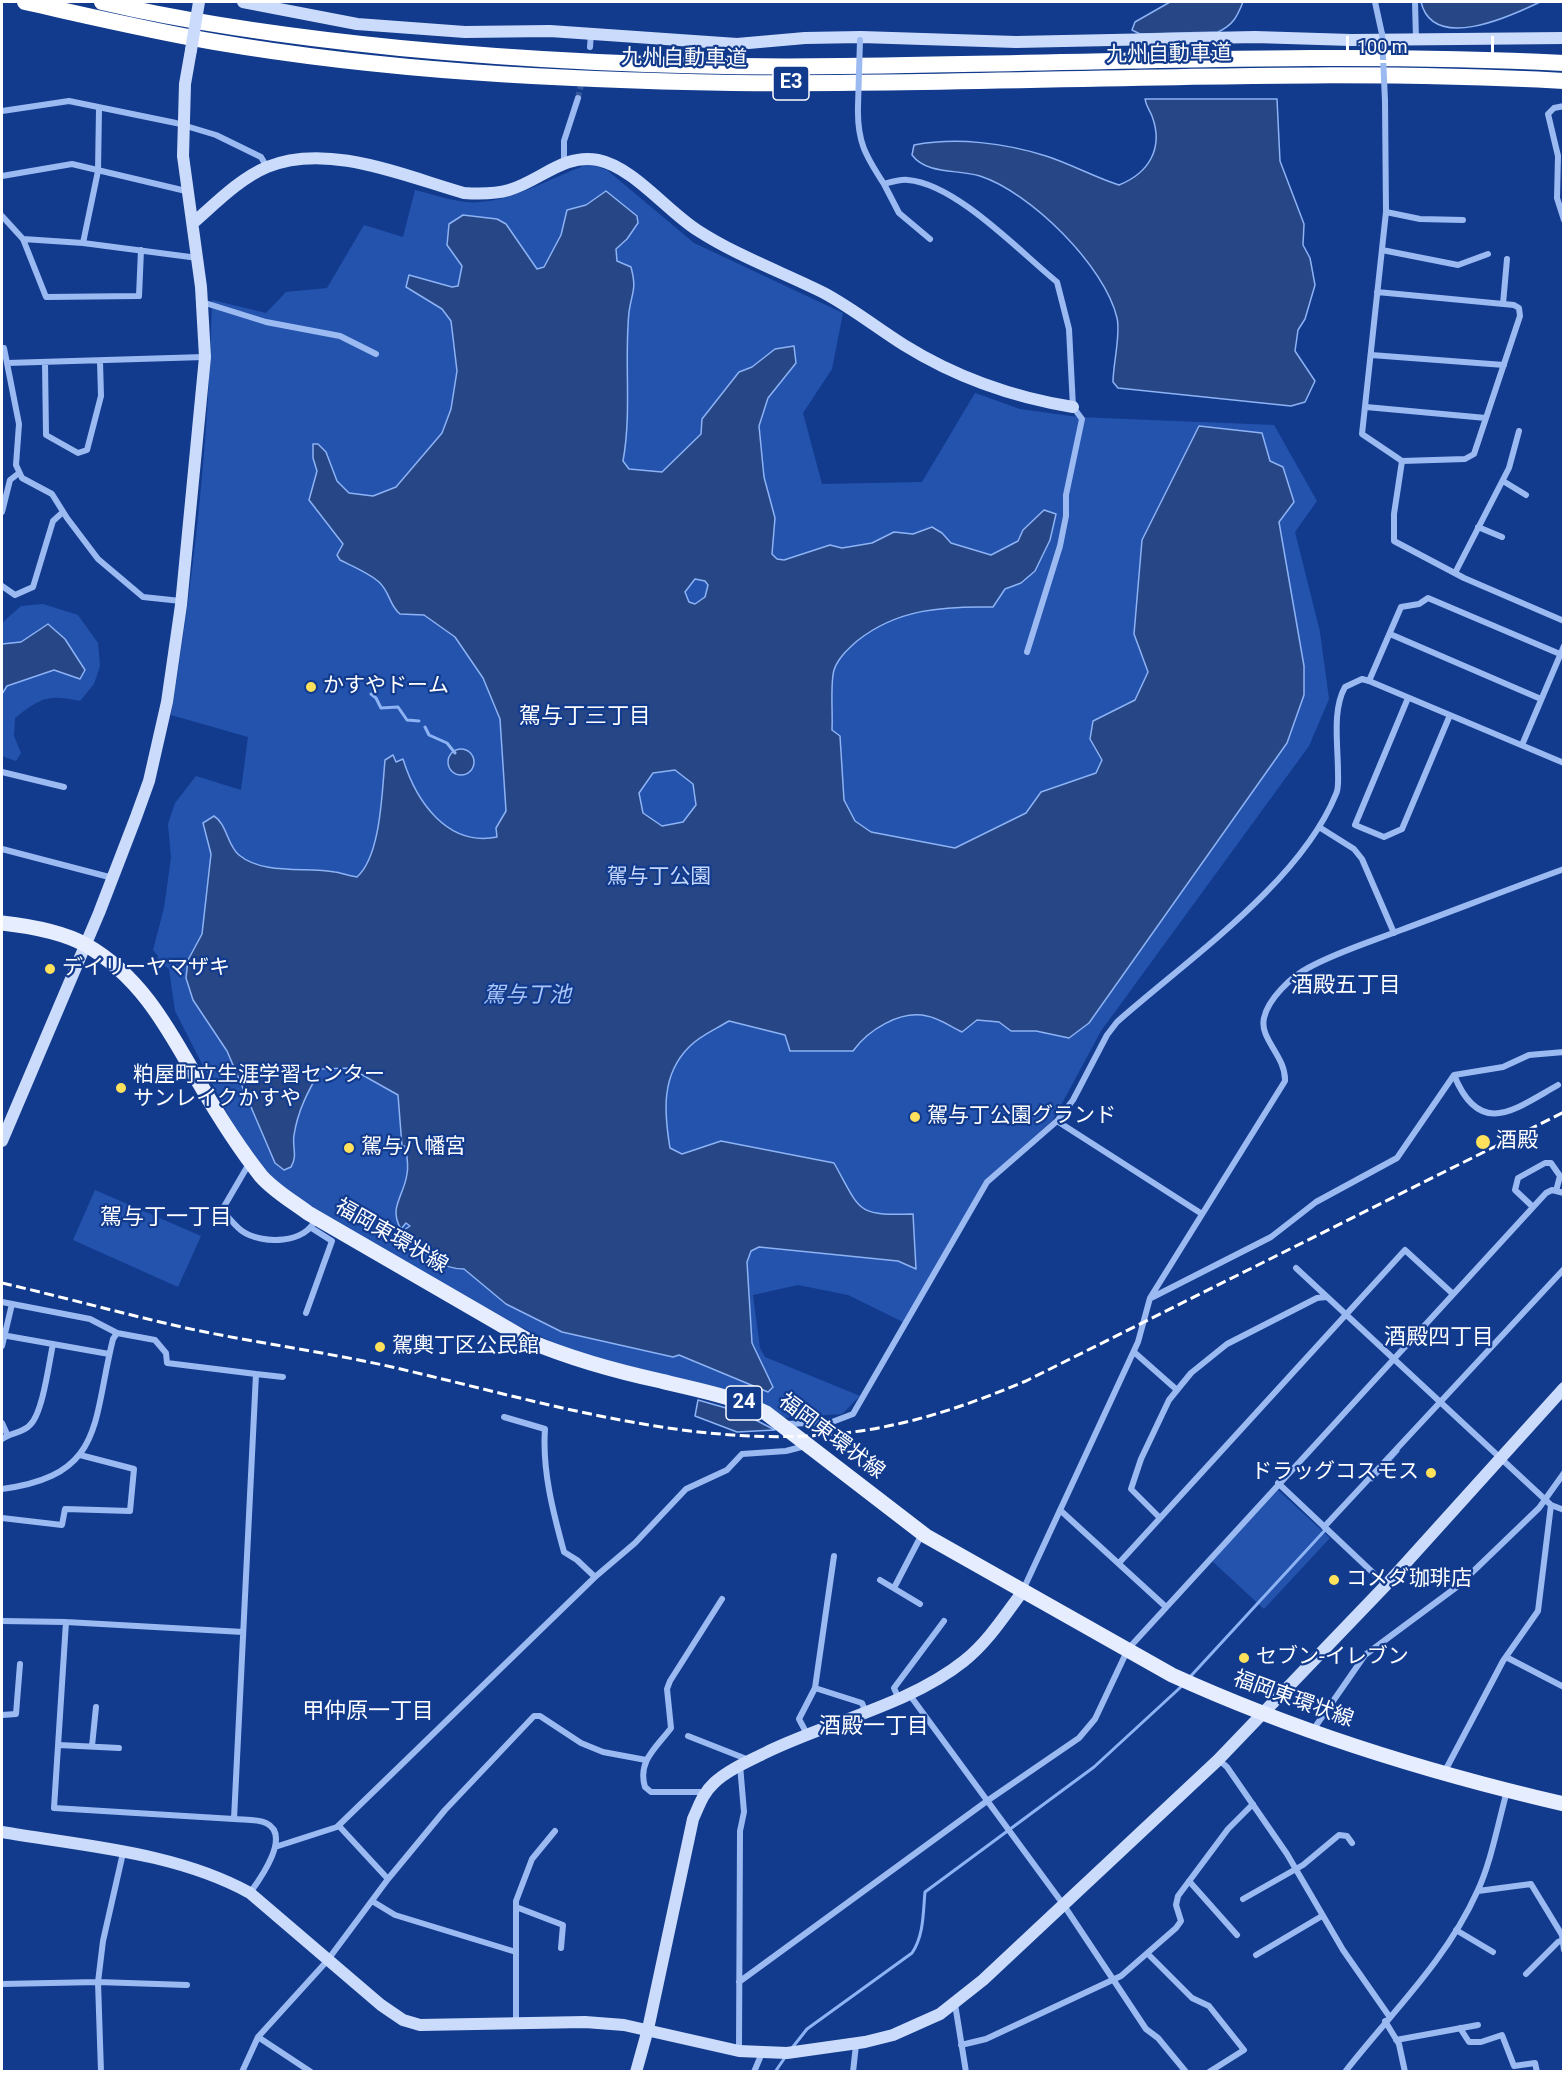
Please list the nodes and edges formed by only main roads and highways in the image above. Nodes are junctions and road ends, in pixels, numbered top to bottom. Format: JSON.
{"nodes":[{"id":1,"x":25,"y":2,"type":"edge"},
{"id":2,"x":102,"y":2,"type":"edge"},
{"id":3,"x":1563,"y":63,"type":"edge"},
{"id":4,"x":1563,"y":81,"type":"edge"},
{"id":5,"x":2,"y":923,"type":"edge"},
{"id":6,"x":1563,"y":1804,"type":"edge"}],
"edges":[{"from":1,"to":4,"type":"highway","name":"九州自動車道","number":"E3"},
{"from":2,"to":3,"type":"highway","name":"九州自動車道","number":"E3"},
{"from":5,"to":6,"type":"main road","name":"福岡東環状線","number":"24"}]}
